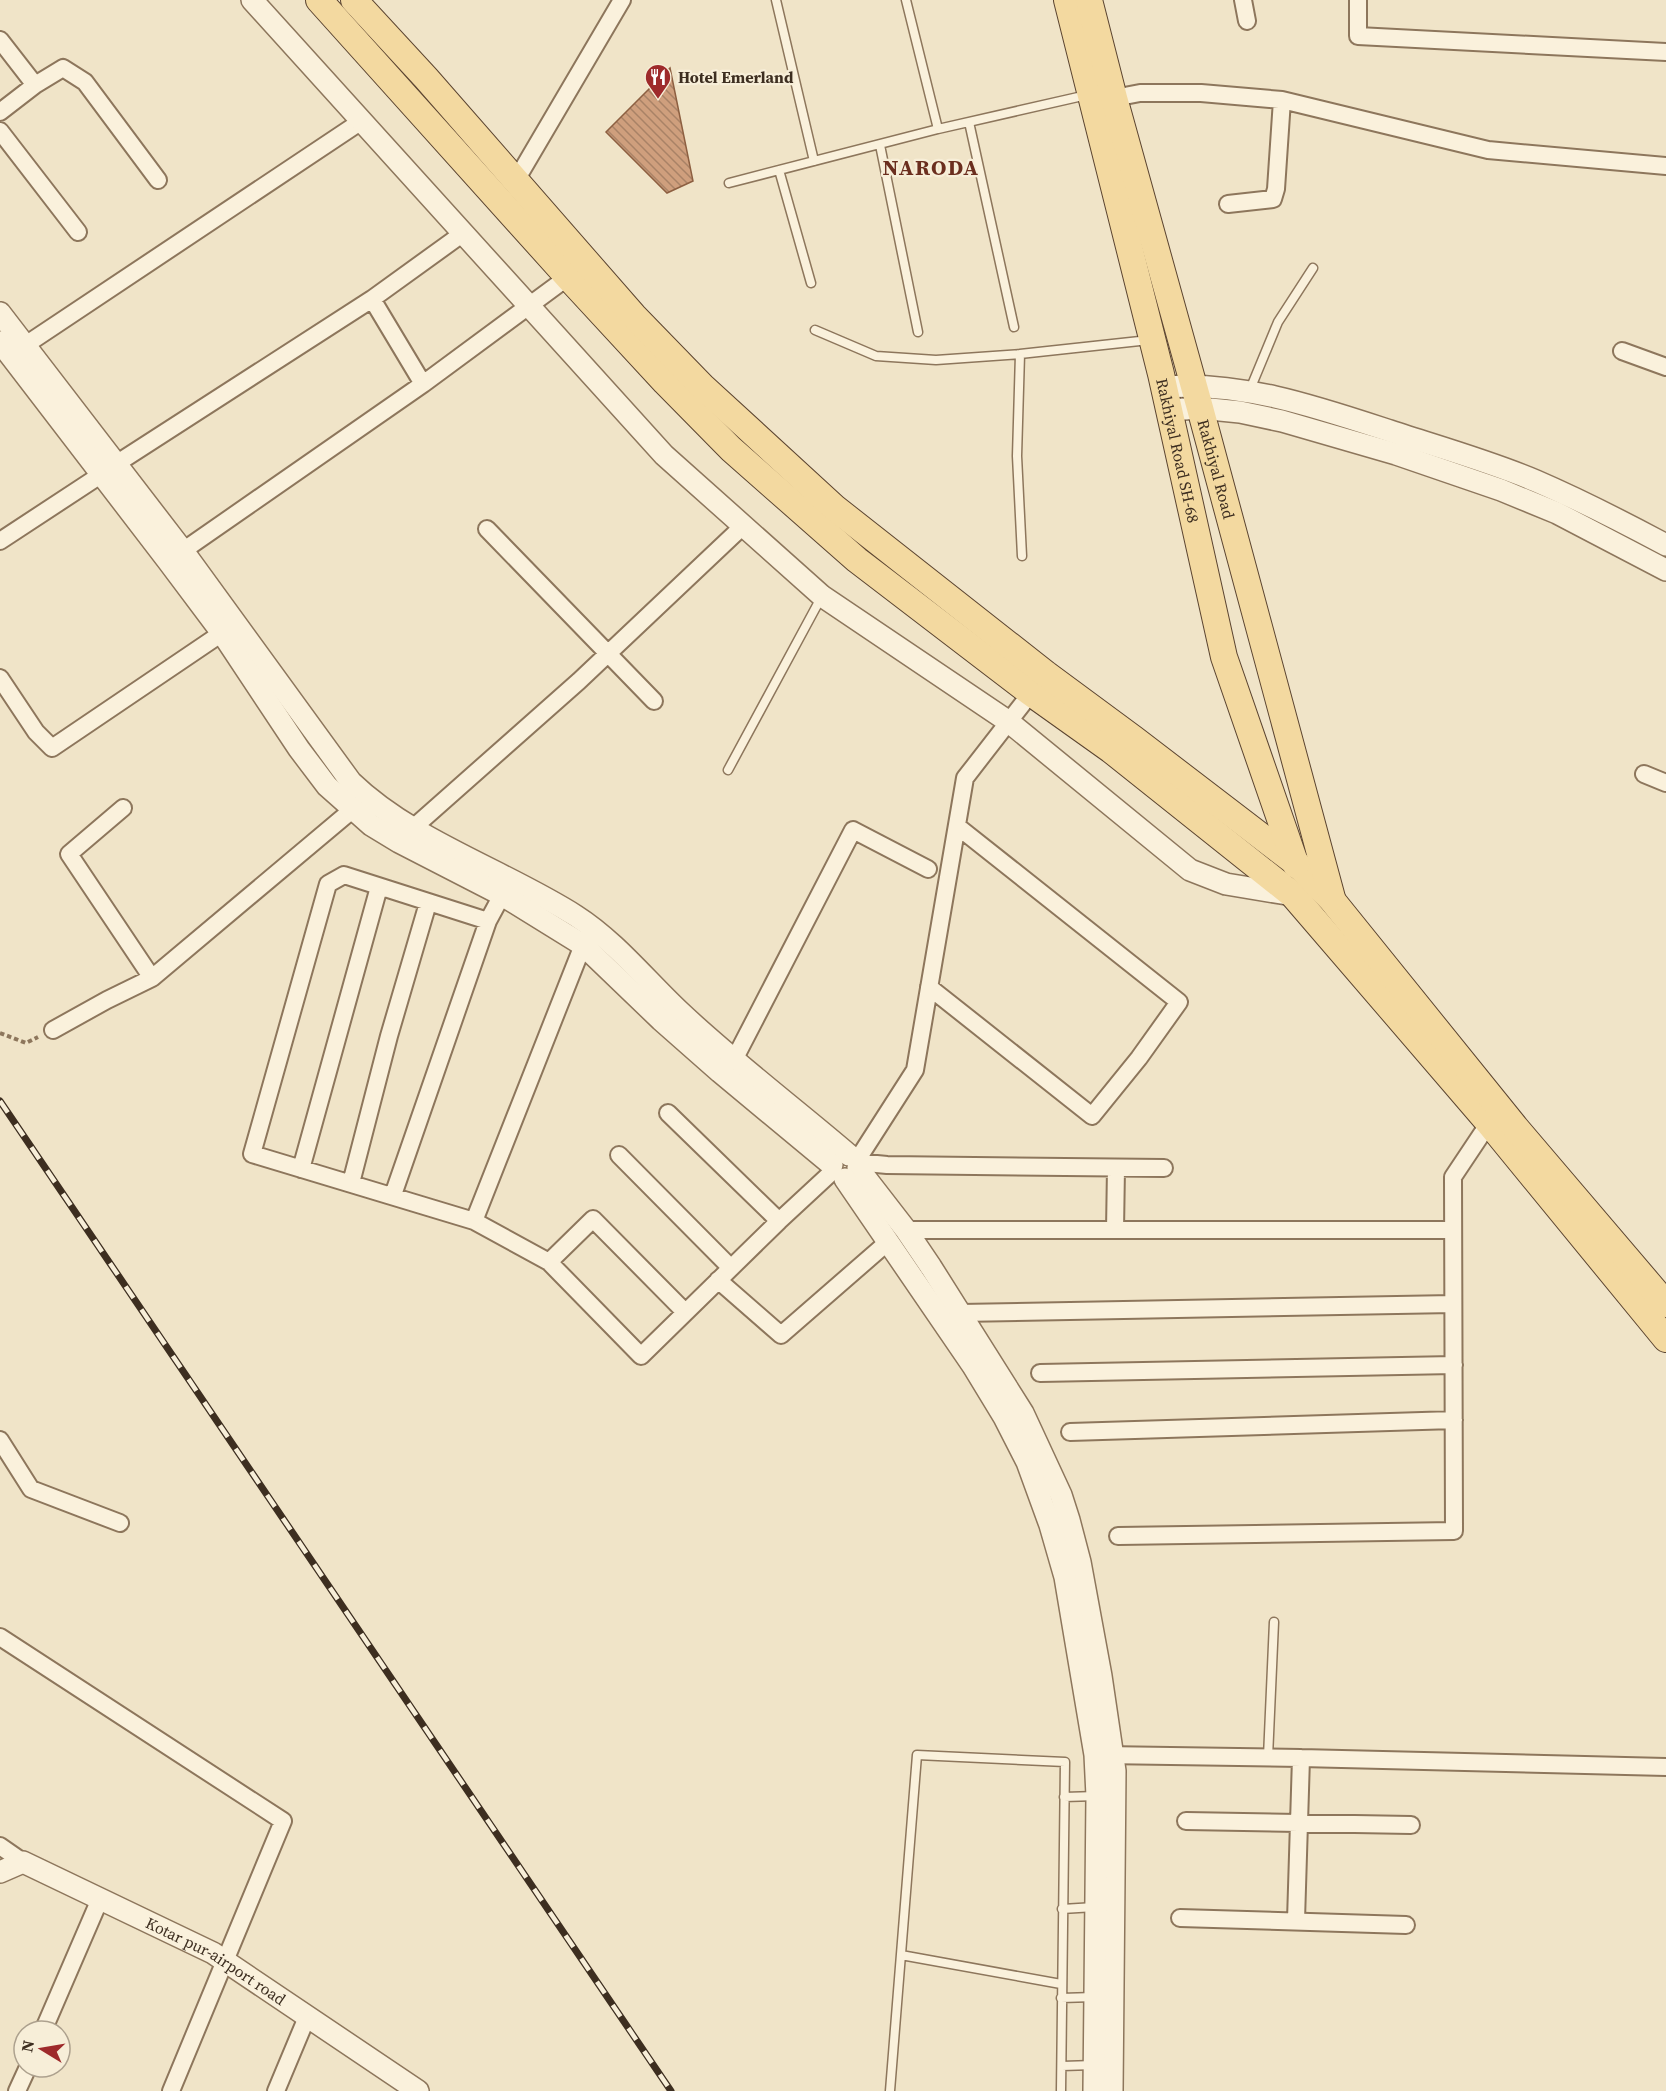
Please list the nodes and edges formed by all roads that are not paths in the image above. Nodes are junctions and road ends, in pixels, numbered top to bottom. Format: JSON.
{"nodes":[{"id":1,"x":252,"y":0,"type":"edge"},
{"id":2,"x":319,"y":0,"type":"edge"},
{"id":3,"x":354,"y":0,"type":"edge"},
{"id":4,"x":622,"y":0,"type":"edge"},
{"id":5,"x":776,"y":0,"type":"edge"},
{"id":6,"x":906,"y":0,"type":"edge"},
{"id":7,"x":1067,"y":0,"type":"edge"},
{"id":8,"x":1089,"y":0,"type":"edge"},
{"id":9,"x":1244,"y":0,"type":"edge"},
{"id":10,"x":1358,"y":0,"type":"edge"},
{"id":11,"x":1246,"y":21,"type":"dead end"},
{"id":12,"x":0,"y":40,"type":"edge"},
{"id":13,"x":1666,"y":52,"type":"edge"},
{"id":14,"x":35,"y":85,"type":"junction"},
{"id":15,"x":1102,"y":96,"type":"junction"},
{"id":16,"x":1282,"y":100,"type":"junction"},
{"id":17,"x":0,"y":112,"type":"edge"},
{"id":18,"x":360,"y":122,"type":"junction"},
{"id":19,"x":969,"y":122,"type":"junction"},
{"id":20,"x":939,"y":129,"type":"junction"},
{"id":21,"x":0,"y":131,"type":"edge"},
{"id":22,"x":880,"y":145,"type":"junction"},
{"id":23,"x":814,"y":161,"type":"junction"},
{"id":24,"x":1666,"y":166,"type":"edge"},
{"id":25,"x":779,"y":170,"type":"junction"},
{"id":26,"x":158,"y":180,"type":"dead end"},
{"id":27,"x":515,"y":182,"type":"junction"},
{"id":28,"x":729,"y":183,"type":"dead end"},
{"id":29,"x":1228,"y":204,"type":"dead end"},
{"id":30,"x":78,"y":232,"type":"dead end"},
{"id":31,"x":462,"y":234,"type":"junction"},
{"id":32,"x":1313,"y":268,"type":"dead end"},
{"id":33,"x":568,"y":277,"type":"junction"},
{"id":34,"x":811,"y":283,"type":"dead end"},
{"id":35,"x":372,"y":299,"type":"junction"},
{"id":36,"x":528,"y":306,"type":"junction"},
{"id":37,"x":0,"y":313,"type":"edge"},
{"id":38,"x":1014,"y":327,"type":"dead end"},
{"id":39,"x":815,"y":330,"type":"dead end"},
{"id":40,"x":918,"y":332,"type":"dead end"},
{"id":41,"x":1153,"y":340,"type":"junction"},
{"id":42,"x":0,"y":342,"type":"edge"},
{"id":43,"x":24,"y":346,"type":"junction"},
{"id":44,"x":1622,"y":351,"type":"dead end"},
{"id":45,"x":1020,"y":354,"type":"junction"},
{"id":46,"x":1666,"y":367,"type":"edge"},
{"id":47,"x":423,"y":384,"type":"junction"},
{"id":48,"x":1250,"y":392,"type":"junction"},
{"id":49,"x":1197,"y":396,"type":"junction"},
{"id":50,"x":1167,"y":399,"type":"junction"},
{"id":51,"x":1240,"y":412,"type":"junction"},
{"id":52,"x":109,"y":469,"type":"junction"},
{"id":53,"x":743,"y":526,"type":"junction"},
{"id":54,"x":488,"y":529,"type":"dead end"},
{"id":55,"x":0,"y":541,"type":"edge"},
{"id":56,"x":1666,"y":545,"type":"edge"},
{"id":57,"x":1022,"y":555,"type":"dead end"},
{"id":58,"x":176,"y":556,"type":"junction"},
{"id":59,"x":1666,"y":570,"type":"edge"},
{"id":60,"x":822,"y":596,"type":"junction"},
{"id":61,"x":222,"y":633,"type":"junction"},
{"id":62,"x":608,"y":653,"type":"junction"},
{"id":63,"x":0,"y":678,"type":"edge"},
{"id":64,"x":1031,"y":693,"type":"junction"},
{"id":65,"x":654,"y":701,"type":"dead end"},
{"id":66,"x":1009,"y":722,"type":"junction"},
{"id":67,"x":728,"y":770,"type":"dead end"},
{"id":68,"x":1644,"y":774,"type":"dead end"},
{"id":69,"x":1666,"y":783,"type":"edge"},
{"id":70,"x":123,"y":808,"type":"dead end"},
{"id":71,"x":352,"y":810,"type":"junction"},
{"id":72,"x":957,"y":826,"type":"junction"},
{"id":73,"x":413,"y":828,"type":"junction"},
{"id":74,"x":1296,"y":863,"type":"junction"},
{"id":75,"x":928,"y":869,"type":"dead end"},
{"id":76,"x":379,"y":887,"type":"junction"},
{"id":77,"x":502,"y":895,"type":"junction"},
{"id":78,"x":1293,"y":895,"type":"junction"},
{"id":79,"x":1332,"y":900,"type":"junction"},
{"id":80,"x":428,"y":903,"type":"junction"},
{"id":81,"x":488,"y":921,"type":"junction"},
{"id":82,"x":1332,"y":941,"type":"junction"},
{"id":83,"x":583,"y":945,"type":"junction"},
{"id":84,"x":152,"y":978,"type":"junction"},
{"id":85,"x":929,"y":987,"type":"junction"},
{"id":86,"x":52,"y":1030,"type":"road end"},
{"id":87,"x":734,"y":1060,"type":"junction"},
{"id":88,"x":668,"y":1113,"type":"dead end"},
{"id":89,"x":1489,"y":1123,"type":"junction"},
{"id":90,"x":619,"y":1155,"type":"dead end"},
{"id":91,"x":846,"y":1167,"type":"junction"},
{"id":92,"x":1116,"y":1168,"type":"junction"},
{"id":93,"x":1164,"y":1168,"type":"dead end"},
{"id":94,"x":301,"y":1169,"type":"junction"},
{"id":95,"x":351,"y":1184,"type":"junction"},
{"id":96,"x":393,"y":1195,"type":"junction"},
{"id":97,"x":474,"y":1221,"type":"junction"},
{"id":98,"x":779,"y":1221,"type":"junction"},
{"id":99,"x":1115,"y":1230,"type":"junction"},
{"id":100,"x":1453,"y":1230,"type":"junction"},
{"id":101,"x":897,"y":1235,"type":"junction"},
{"id":102,"x":549,"y":1262,"type":"junction"},
{"id":103,"x":724,"y":1274,"type":"junction"},
{"id":104,"x":1665,"y":1300,"type":"edge"},
{"id":105,"x":1454,"y":1304,"type":"junction"},
{"id":106,"x":685,"y":1312,"type":"junction"},
{"id":107,"x":960,"y":1313,"type":"junction"},
{"id":108,"x":1666,"y":1339,"type":"edge"},
{"id":109,"x":1454,"y":1365,"type":"junction"},
{"id":110,"x":1040,"y":1373,"type":"dead end"},
{"id":111,"x":1454,"y":1420,"type":"junction"},
{"id":112,"x":1070,"y":1432,"type":"dead end"},
{"id":113,"x":0,"y":1440,"type":"edge"},
{"id":114,"x":1026,"y":1440,"type":"junction"},
{"id":115,"x":120,"y":1523,"type":"dead end"},
{"id":116,"x":1118,"y":1536,"type":"dead end"},
{"id":117,"x":1274,"y":1622,"type":"dead end"},
{"id":118,"x":0,"y":1637,"type":"edge"},
{"id":119,"x":1105,"y":1755,"type":"junction"},
{"id":120,"x":1268,"y":1757,"type":"junction"},
{"id":121,"x":1301,"y":1758,"type":"junction"},
{"id":122,"x":1666,"y":1767,"type":"edge"},
{"id":123,"x":1097,"y":1796,"type":"junction"},
{"id":124,"x":1064,"y":1797,"type":"junction"},
{"id":125,"x":1186,"y":1821,"type":"dead end"},
{"id":126,"x":1299,"y":1823,"type":"junction"},
{"id":127,"x":1412,"y":1825,"type":"dead end"},
{"id":128,"x":0,"y":1846,"type":"edge"},
{"id":129,"x":23,"y":1862,"type":"junction"},
{"id":130,"x":0,"y":1872,"type":"edge"},
{"id":131,"x":100,"y":1899,"type":"junction"},
{"id":132,"x":1096,"y":1906,"type":"junction"},
{"id":133,"x":1062,"y":1909,"type":"junction"},
{"id":134,"x":1180,"y":1918,"type":"dead end"},
{"id":135,"x":1296,"y":1920,"type":"junction"},
{"id":136,"x":1406,"y":1924,"type":"dead end"},
{"id":137,"x":901,"y":1955,"type":"junction"},
{"id":138,"x":225,"y":1961,"type":"junction"},
{"id":139,"x":1061,"y":1984,"type":"junction"},
{"id":140,"x":1095,"y":1997,"type":"junction"},
{"id":141,"x":1061,"y":1998,"type":"junction"},
{"id":142,"x":307,"y":2017,"type":"junction"},
{"id":143,"x":48,"y":2019,"type":"edge"},
{"id":144,"x":1094,"y":2065,"type":"junction"},
{"id":145,"x":1062,"y":2066,"type":"junction"},
{"id":146,"x":171,"y":2091,"type":"edge"},
{"id":147,"x":276,"y":2091,"type":"edge"},
{"id":148,"x":418,"y":2091,"type":"edge"},
{"id":149,"x":890,"y":2091,"type":"edge"},
{"id":150,"x":1061,"y":2091,"type":"edge"},
{"id":151,"x":1094,"y":2091,"type":"edge"},
{"id":152,"x":1112,"y":2091,"type":"edge"}],
"edges":[{"from":1,"to":18,"type":"street"},
{"from":2,"to":33,"type":"main road"},
{"from":3,"to":27,"type":"main road"},
{"from":4,"to":27,"type":"street"},
{"from":5,"to":23,"type":"lane"},
{"from":6,"to":20,"type":"lane"},
{"from":7,"to":15,"type":"main road","name":"Rakhiyal Road SH-68"},
{"from":8,"to":15,"type":"main road","name":"Rakhiyal Road"},
{"from":9,"to":11,"type":"street"},
{"from":10,"to":13,"type":"street"},
{"from":12,"to":14,"type":"street"},
{"from":14,"to":17,"type":"street"},
{"from":14,"to":26,"type":"street"},
{"from":15,"to":16,"type":"street"},
{"from":15,"to":19,"type":"lane"},
{"from":15,"to":41,"type":"main road","name":"Rakhiyal Road SH-68"},
{"from":15,"to":49,"type":"main road","name":"Rakhiyal Road"},
{"from":16,"to":24,"type":"street"},
{"from":16,"to":29,"type":"street"},
{"from":18,"to":31,"type":"street"},
{"from":18,"to":43,"type":"street"},
{"from":19,"to":20,"type":"lane"},
{"from":19,"to":38,"type":"lane"},
{"from":20,"to":22,"type":"lane"},
{"from":21,"to":30,"type":"street"},
{"from":22,"to":23,"type":"lane"},
{"from":22,"to":40,"type":"lane"},
{"from":23,"to":25,"type":"lane"},
{"from":25,"to":28,"type":"lane"},
{"from":25,"to":34,"type":"lane"},
{"from":27,"to":74,"type":"main road"},
{"from":31,"to":35,"type":"street"},
{"from":31,"to":36,"type":"street"},
{"from":32,"to":48,"type":"lane"},
{"from":33,"to":36,"type":"street"},
{"from":33,"to":64,"type":"main road"},
{"from":35,"to":47,"type":"street"},
{"from":35,"to":52,"type":"street"},
{"from":36,"to":47,"type":"street"},
{"from":36,"to":53,"type":"street"},
{"from":37,"to":43,"type":"street"},
{"from":39,"to":45,"type":"lane"},
{"from":41,"to":45,"type":"lane"},
{"from":41,"to":50,"type":"main road","name":"Rakhiyal Road SH-68"},
{"from":42,"to":52,"type":"street"},
{"from":43,"to":52,"type":"street"},
{"from":44,"to":46,"type":"street"},
{"from":45,"to":57,"type":"lane"},
{"from":47,"to":58,"type":"street"},
{"from":48,"to":49,"type":"street"},
{"from":48,"to":51,"type":"lane"},
{"from":48,"to":56,"type":"street"},
{"from":49,"to":50,"type":"street"},
{"from":49,"to":51,"type":"street"},
{"from":49,"to":79,"type":"main road","name":"Rakhiyal Road"},
{"from":50,"to":74,"type":"main road","name":"Rakhiyal Road SH-68"},
{"from":51,"to":59,"type":"street"},
{"from":52,"to":55,"type":"street"},
{"from":52,"to":58,"type":"street"},
{"from":53,"to":60,"type":"street"},
{"from":53,"to":62,"type":"street"},
{"from":54,"to":62,"type":"street"},
{"from":58,"to":61,"type":"street"},
{"from":58,"to":73,"type":"street"},
{"from":60,"to":66,"type":"street"},
{"from":60,"to":67,"type":"lane"},
{"from":61,"to":63,"type":"street"},
{"from":61,"to":71,"type":"street"},
{"from":62,"to":65,"type":"street"},
{"from":62,"to":73,"type":"street"},
{"from":64,"to":66,"type":"street"},
{"from":64,"to":78,"type":"main road"},
{"from":66,"to":72,"type":"street"},
{"from":66,"to":78,"type":"street"},
{"from":68,"to":69,"type":"street"},
{"from":70,"to":84,"type":"street"},
{"from":71,"to":77,"type":"street"},
{"from":71,"to":84,"type":"street"},
{"from":72,"to":85,"type":"street"},
{"from":72,"to":85,"type":"street"},
{"from":73,"to":87,"type":"street"},
{"from":74,"to":78,"type":"main road","name":"Rakhiyal Road SH-68"},
{"from":74,"to":79,"type":"main road"},
{"from":75,"to":87,"type":"street"},
{"from":76,"to":80,"type":"street"},
{"from":76,"to":94,"type":"street"},
{"from":76,"to":94,"type":"street"},
{"from":77,"to":81,"type":"street"},
{"from":77,"to":83,"type":"street"},
{"from":78,"to":82,"type":"main road"},
{"from":79,"to":82,"type":"main road","name":"Rakhiyal Road"},
{"from":79,"to":104,"type":"main road"},
{"from":80,"to":81,"type":"street"},
{"from":80,"to":95,"type":"street"},
{"from":81,"to":96,"type":"street"},
{"from":82,"to":89,"type":"main road"},
{"from":83,"to":91,"type":"street"},
{"from":83,"to":97,"type":"street"},
{"from":84,"to":86,"type":"street"},
{"from":85,"to":91,"type":"street"},
{"from":87,"to":91,"type":"street"},
{"from":88,"to":98,"type":"street"},
{"from":89,"to":100,"type":"street"},
{"from":89,"to":108,"type":"main road"},
{"from":90,"to":103,"type":"street"},
{"from":91,"to":92,"type":"street"},
{"from":91,"to":98,"type":"street"},
{"from":91,"to":101,"type":"street"},
{"from":92,"to":93,"type":"street"},
{"from":92,"to":99,"type":"street"},
{"from":94,"to":95,"type":"street"},
{"from":95,"to":96,"type":"street"},
{"from":96,"to":97,"type":"street"},
{"from":97,"to":102,"type":"street"},
{"from":98,"to":103,"type":"street"},
{"from":99,"to":100,"type":"street"},
{"from":99,"to":101,"type":"street"},
{"from":100,"to":105,"type":"street"},
{"from":101,"to":103,"type":"street"},
{"from":101,"to":107,"type":"street"},
{"from":101,"to":114,"type":"street"},
{"from":102,"to":106,"type":"street"},
{"from":102,"to":106,"type":"street"},
{"from":103,"to":106,"type":"street"},
{"from":105,"to":107,"type":"street"},
{"from":105,"to":109,"type":"street"},
{"from":107,"to":114,"type":"street"},
{"from":109,"to":110,"type":"street"},
{"from":109,"to":111,"type":"street"},
{"from":111,"to":112,"type":"street"},
{"from":111,"to":116,"type":"street"},
{"from":113,"to":115,"type":"street"},
{"from":114,"to":119,"type":"street"},
{"from":117,"to":120,"type":"lane"},
{"from":118,"to":138,"type":"street"},
{"from":119,"to":120,"type":"street"},
{"from":119,"to":123,"type":"street"},
{"from":119,"to":152,"type":"street"},
{"from":120,"to":121,"type":"street"},
{"from":121,"to":122,"type":"street"},
{"from":121,"to":126,"type":"street"},
{"from":123,"to":124,"type":"lane"},
{"from":123,"to":132,"type":"street"},
{"from":124,"to":133,"type":"lane"},
{"from":124,"to":137,"type":"lane"},
{"from":125,"to":126,"type":"street"},
{"from":126,"to":127,"type":"street"},
{"from":126,"to":135,"type":"street"},
{"from":128,"to":129,"type":"street"},
{"from":129,"to":130,"type":"street"},
{"from":129,"to":131,"type":"street","name":"Kotar pur-airport road"},
{"from":131,"to":138,"type":"street","name":"Kotar pur-airport road"},
{"from":131,"to":143,"type":"street"},
{"from":132,"to":133,"type":"lane"},
{"from":132,"to":140,"type":"street"},
{"from":133,"to":139,"type":"lane"},
{"from":134,"to":135,"type":"street"},
{"from":135,"to":136,"type":"street"},
{"from":137,"to":139,"type":"lane"},
{"from":137,"to":149,"type":"lane"},
{"from":138,"to":142,"type":"street","name":"Kotar pur-airport road"},
{"from":138,"to":146,"type":"street"},
{"from":139,"to":141,"type":"lane"},
{"from":140,"to":141,"type":"lane"},
{"from":140,"to":144,"type":"street"},
{"from":141,"to":145,"type":"lane"},
{"from":142,"to":147,"type":"street"},
{"from":142,"to":148,"type":"street","name":"Kotar pur-airport road"},
{"from":144,"to":145,"type":"lane"},
{"from":144,"to":151,"type":"street"},
{"from":145,"to":150,"type":"lane"}]}
